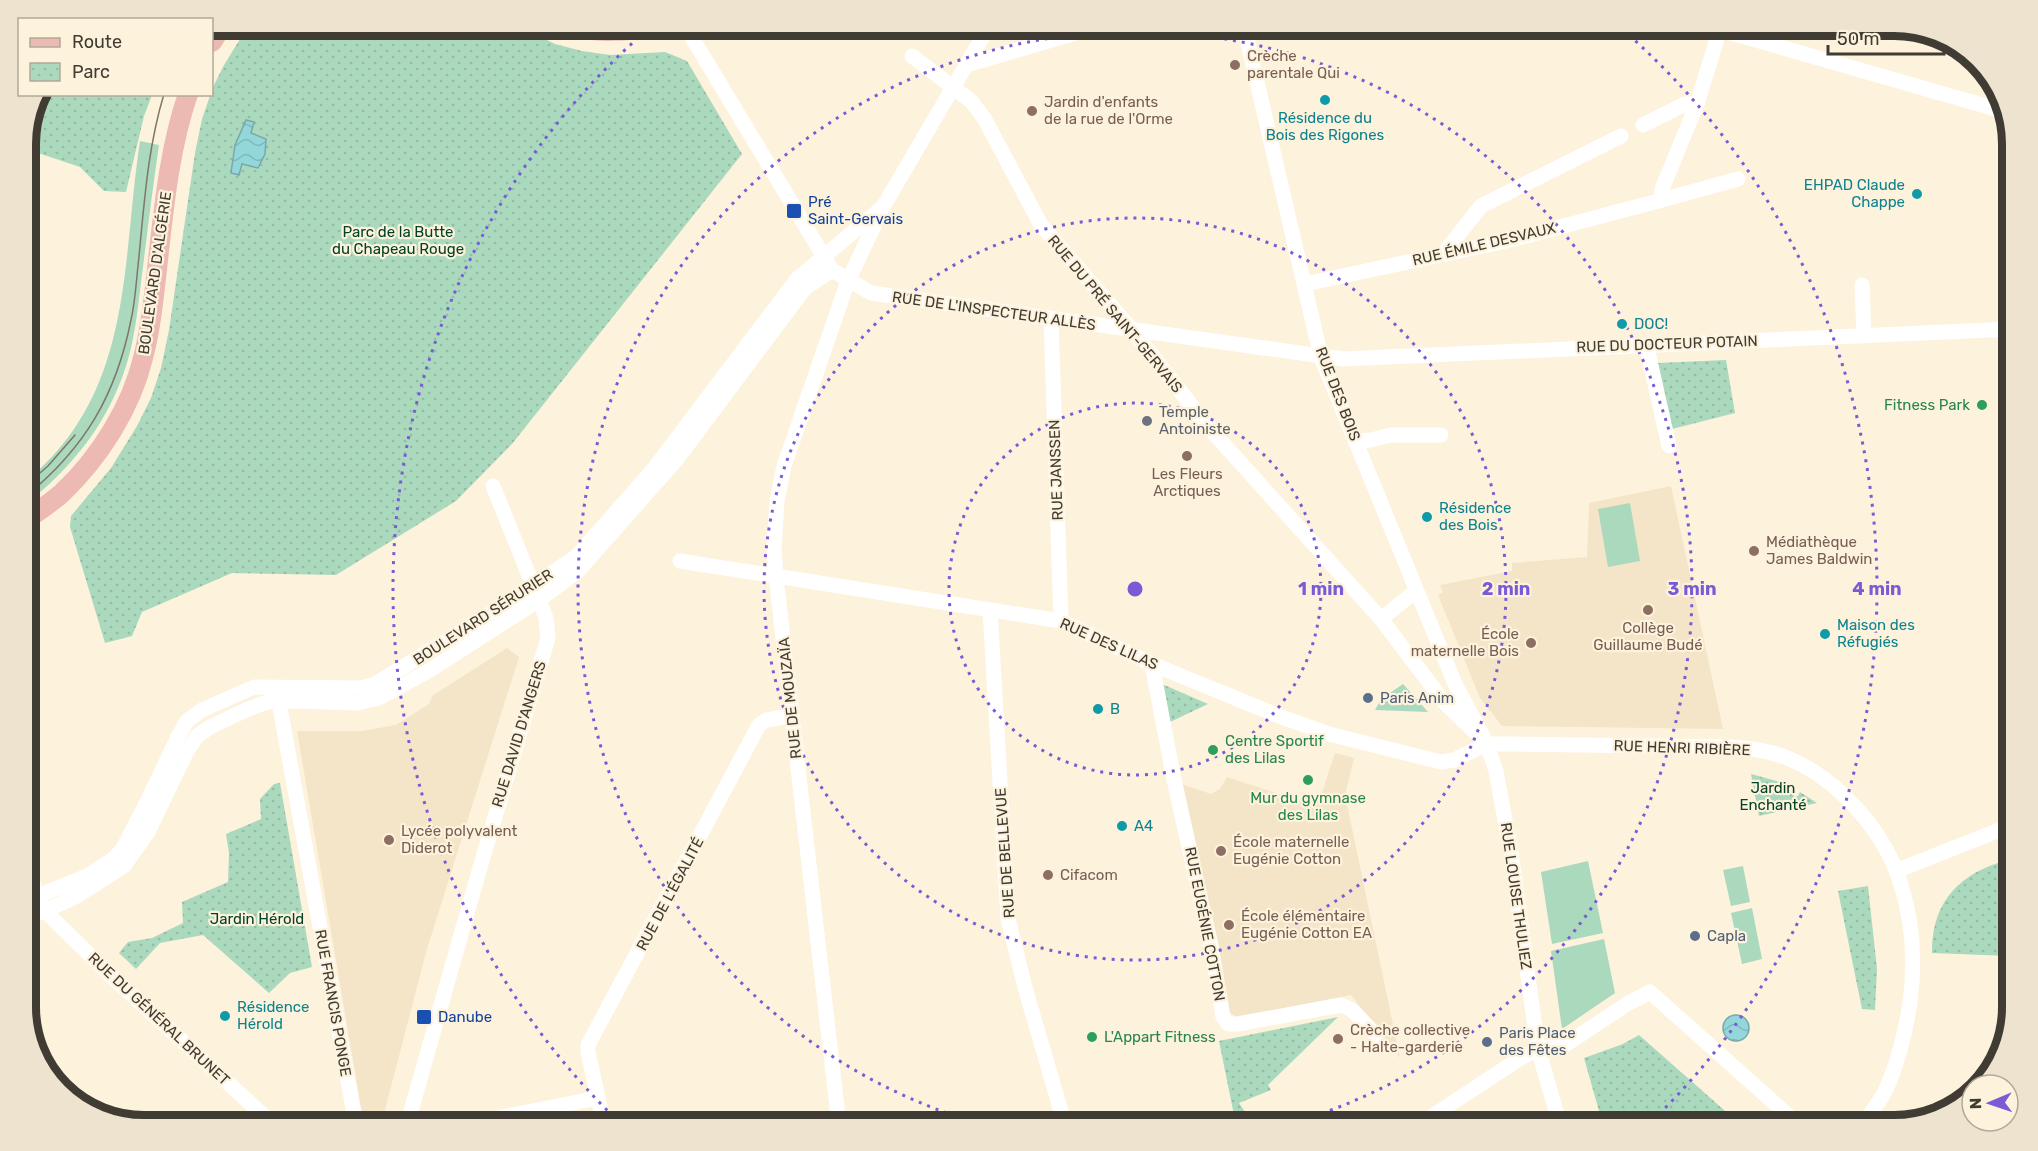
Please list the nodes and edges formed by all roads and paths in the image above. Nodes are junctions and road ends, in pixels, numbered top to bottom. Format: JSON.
{"nodes":[{"id":1,"x":691,"y":36,"type":"edge"},
{"id":2,"x":983,"y":36,"type":"edge"},
{"id":3,"x":1065,"y":36,"type":"edge"},
{"id":4,"x":1246,"y":36,"type":"edge"},
{"id":5,"x":1712,"y":36,"type":"edge"},
{"id":6,"x":1745,"y":36,"type":"edge"},
{"id":7,"x":912,"y":56,"type":"dead end"},
{"id":8,"x":966,"y":64,"type":"junction"},
{"id":9,"x":953,"y":86,"type":"junction"},
{"id":10,"x":187,"y":96,"type":"edge"},
{"id":11,"x":1697,"y":104,"type":"junction"},
{"id":12,"x":1996,"y":109,"type":"edge"},
{"id":13,"x":1643,"y":125,"type":"dead end"},
{"id":14,"x":1621,"y":136,"type":"dead end"},
{"id":15,"x":1738,"y":179,"type":"dead end"},
{"id":16,"x":1662,"y":200,"type":"junction"},
{"id":17,"x":883,"y":207,"type":"junction"},
{"id":18,"x":1444,"y":253,"type":"junction"},
{"id":19,"x":823,"y":256,"type":"junction"},
{"id":20,"x":832,"y":270,"type":"junction"},
{"id":21,"x":848,"y":281,"type":"junction"},
{"id":22,"x":1305,"y":284,"type":"junction"},
{"id":23,"x":1862,"y":285,"type":"dead end"},
{"id":24,"x":1051,"y":319,"type":"junction"},
{"id":25,"x":2002,"y":329,"type":"edge"},
{"id":26,"x":1132,"y":330,"type":"junction"},
{"id":27,"x":1864,"y":336,"type":"junction"},
{"id":28,"x":1321,"y":357,"type":"junction"},
{"id":29,"x":1649,"y":357,"type":"dead end"},
{"id":30,"x":1440,"y":435,"type":"dead end"},
{"id":31,"x":1355,"y":441,"type":"junction"},
{"id":32,"x":1669,"y":446,"type":"dead end"},
{"id":33,"x":493,"y":486,"type":"dead end"},
{"id":34,"x":36,"y":513,"type":"edge"},
{"id":35,"x":680,"y":561,"type":"dead end"},
{"id":36,"x":776,"y":577,"type":"junction"},
{"id":37,"x":1416,"y":591,"type":"junction"},
{"id":38,"x":537,"y":593,"type":"junction"},
{"id":39,"x":990,"y":610,"type":"junction"},
{"id":40,"x":1381,"y":619,"type":"junction"},
{"id":41,"x":1061,"y":621,"type":"junction"},
{"id":42,"x":1152,"y":664,"type":"junction"},
{"id":43,"x":279,"y":702,"type":"junction"},
{"id":44,"x":792,"y":716,"type":"junction"},
{"id":45,"x":1487,"y":744,"type":"junction"},
{"id":46,"x":2002,"y":829,"type":"edge"},
{"id":47,"x":1896,"y":871,"type":"junction"},
{"id":48,"x":36,"y":897,"type":"edge"},
{"id":49,"x":36,"y":903,"type":"edge"},
{"id":50,"x":45,"y":911,"type":"junction"},
{"id":51,"x":36,"y":914,"type":"edge"},
{"id":52,"x":1376,"y":1035,"type":"dead end"},
{"id":53,"x":1538,"y":1049,"type":"junction"},
{"id":54,"x":598,"y":1098,"type":"junction"},
{"id":55,"x":263,"y":1115,"type":"edge"},
{"id":56,"x":354,"y":1115,"type":"edge"},
{"id":57,"x":410,"y":1115,"type":"edge"},
{"id":58,"x":513,"y":1115,"type":"edge"},
{"id":59,"x":602,"y":1115,"type":"edge"},
{"id":60,"x":838,"y":1115,"type":"edge"},
{"id":61,"x":1062,"y":1115,"type":"edge"},
{"id":62,"x":1434,"y":1115,"type":"edge"},
{"id":63,"x":1557,"y":1115,"type":"edge"},
{"id":64,"x":1788,"y":1115,"type":"edge"},
{"id":65,"x":1870,"y":1115,"type":"edge"}],
"edges":[{"from":1,"to":19,"type":"street","name":"RUE DE L'INSPECTEUR ALLÈS"},
{"from":2,"to":8,"type":"street","name":"BOULEVARD SÉRURIER"},
{"from":3,"to":8,"type":"street"},
{"from":4,"to":22,"type":"street","name":"RUE DES BOIS"},
{"from":5,"to":11,"type":"street"},
{"from":6,"to":12,"type":"street"},
{"from":7,"to":9,"type":"street","name":"RUE DU PRÉ SAINT-GERVAIS"},
{"from":8,"to":9,"type":"street","name":"BOULEVARD SÉRURIER"},
{"from":9,"to":17,"type":"street","name":"BOULEVARD SÉRURIER"},
{"from":9,"to":26,"type":"street","name":"RUE DU PRÉ SAINT-GERVAIS"},
{"from":10,"to":34,"type":"main road","name":"BOULEVARD D'ALGÉRIE"},
{"from":11,"to":13,"type":"street"},
{"from":11,"to":16,"type":"street"},
{"from":14,"to":18,"type":"street"},
{"from":15,"to":16,"type":"street","name":"RUE ÉMILE DESVAUX"},
{"from":16,"to":18,"type":"street","name":"RUE ÉMILE DESVAUX"},
{"from":17,"to":19,"type":"street","name":"BOULEVARD SÉRURIER"},
{"from":17,"to":21,"type":"street","name":"BOULEVARD SÉRURIER"},
{"from":18,"to":22,"type":"street","name":"RUE ÉMILE DESVAUX"},
{"from":19,"to":20,"type":"street","name":"RUE DE L'INSPECTEUR ALLÈS"},
{"from":19,"to":38,"type":"street","name":"BOULEVARD SÉRURIER"},
{"from":20,"to":21,"type":"street","name":"RUE DE L'INSPECTEUR ALLÈS"},
{"from":20,"to":38,"type":"street","name":"BOULEVARD SÉRURIER"},
{"from":21,"to":24,"type":"street","name":"RUE DE L'INSPECTEUR ALLÈS"},
{"from":21,"to":36,"type":"street","name":"RUE DE MOUZAÏA"},
{"from":22,"to":28,"type":"street","name":"RUE DES BOIS"},
{"from":23,"to":27,"type":"street"},
{"from":24,"to":26,"type":"street","name":"RUE DE L'INSPECTEUR ALLÈS"},
{"from":24,"to":41,"type":"street","name":"RUE JANSSEN"},
{"from":25,"to":27,"type":"street","name":"RUE DU DOCTEUR POTAIN"},
{"from":26,"to":28,"type":"street","name":"RUE DE L'INSPECTEUR ALLÈS"},
{"from":26,"to":40,"type":"street","name":"RUE DU PRÉ SAINT-GERVAIS"},
{"from":27,"to":28,"type":"street","name":"RUE DU DOCTEUR POTAIN"},
{"from":28,"to":31,"type":"street","name":"RUE DES BOIS"},
{"from":29,"to":32,"type":"street"},
{"from":30,"to":31,"type":"street"},
{"from":31,"to":37,"type":"street","name":"RUE DES BOIS"},
{"from":33,"to":38,"type":"street","name":"RUE DAVID D'ANGERS"},
{"from":35,"to":36,"type":"street","name":"RUE DES LILAS"},
{"from":36,"to":39,"type":"street","name":"RUE DES LILAS"},
{"from":36,"to":44,"type":"street","name":"RUE DE MOUZAÏA"},
{"from":37,"to":40,"type":"street"},
{"from":37,"to":45,"type":"street","name":"RUE DES BOIS"},
{"from":38,"to":43,"type":"street","name":"BOULEVARD SÉRURIER"},
{"from":38,"to":48,"type":"street","name":"BOULEVARD SÉRURIER"},
{"from":38,"to":57,"type":"street","name":"RUE DAVID D'ANGERS"},
{"from":39,"to":41,"type":"street","name":"RUE DES LILAS"},
{"from":39,"to":61,"type":"street","name":"RUE DE BELLEVUE"},
{"from":40,"to":45,"type":"street","name":"RUE DU PRÉ SAINT-GERVAIS"},
{"from":41,"to":42,"type":"street","name":"RUE DES LILAS"},
{"from":42,"to":45,"type":"street","name":"RUE DES LILAS"},
{"from":42,"to":52,"type":"street","name":"RUE EUGÉNIE COTTON"},
{"from":43,"to":50,"type":"street","name":"BOULEVARD SÉRURIER"},
{"from":43,"to":56,"type":"street","name":"RUE FRANCIS PONGE"},
{"from":44,"to":54,"type":"street","name":"RUE DE L'ÉGALITÉ"},
{"from":44,"to":60,"type":"street","name":"RUE DE MOUZAÏA"},
{"from":45,"to":47,"type":"street","name":"RUE HENRI RIBIÈRE"},
{"from":45,"to":53,"type":"street","name":"RUE LOUISE THULIEZ"},
{"from":46,"to":47,"type":"street"},
{"from":47,"to":65,"type":"street","name":"RUE HENRI RIBIÈRE"},
{"from":49,"to":50,"type":"street","name":"RUE DU GÉNÉRAL BRUNET"},
{"from":50,"to":51,"type":"street","name":"BOULEVARD SÉRURIER"},
{"from":50,"to":55,"type":"street","name":"RUE DU GÉNÉRAL BRUNET"},
{"from":53,"to":62,"type":"street"},
{"from":53,"to":63,"type":"street","name":"RUE LOUISE THULIEZ"},
{"from":53,"to":64,"type":"street"},
{"from":54,"to":58,"type":"street"},
{"from":54,"to":59,"type":"street","name":"RUE DE L'ÉGALITÉ"}]}
